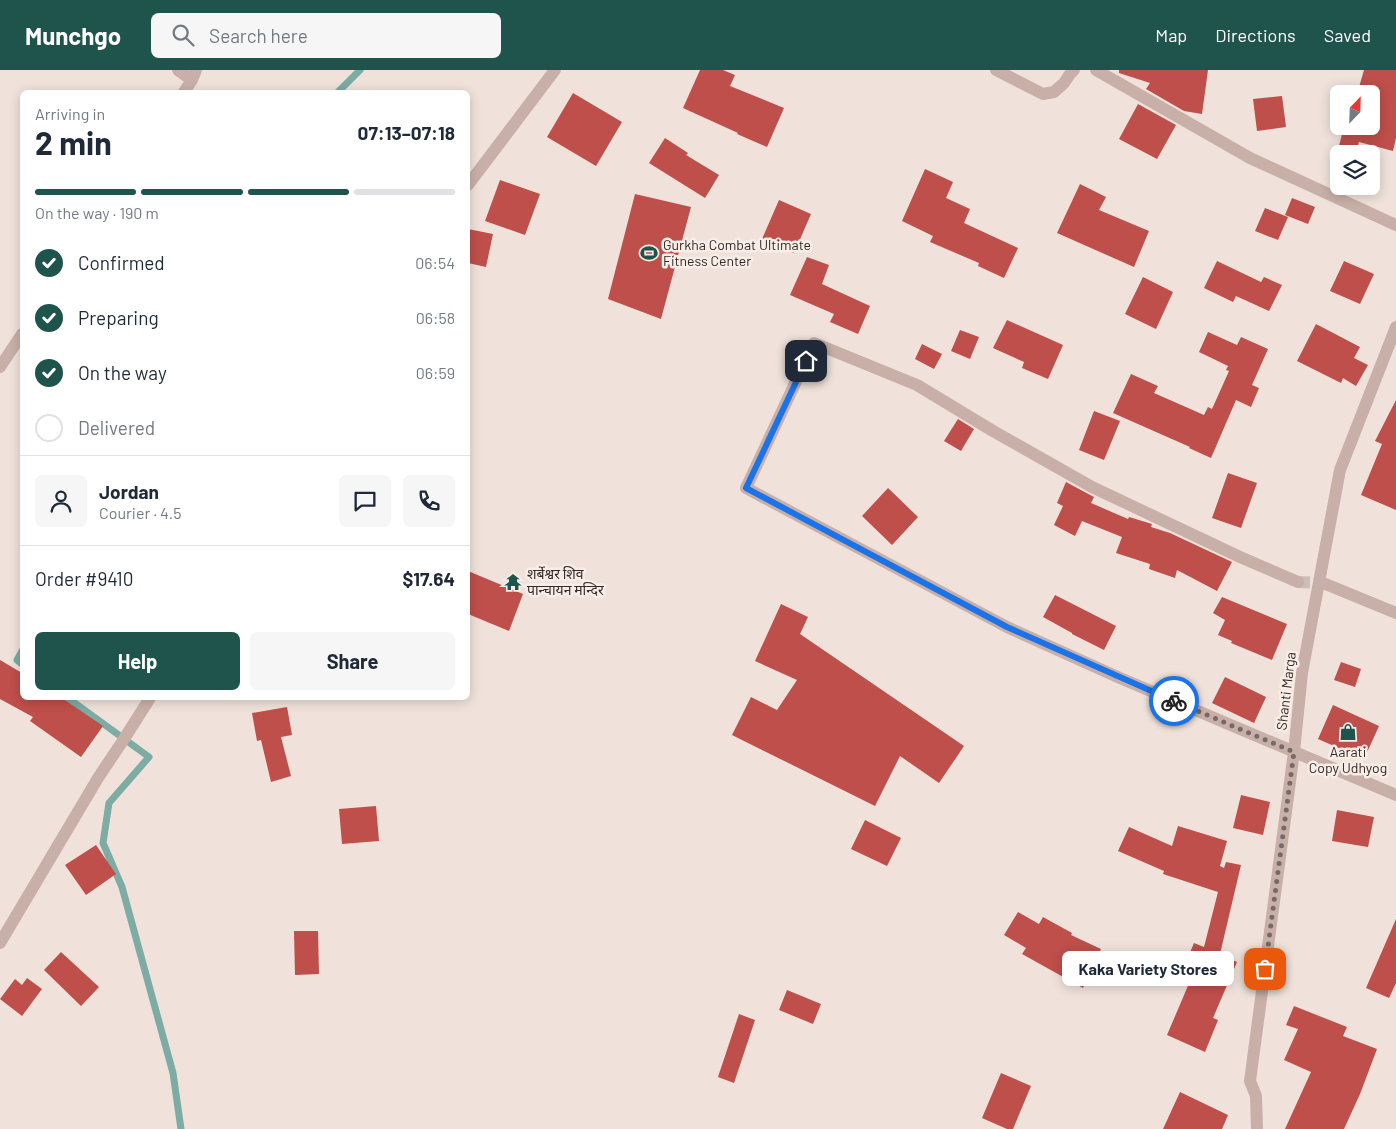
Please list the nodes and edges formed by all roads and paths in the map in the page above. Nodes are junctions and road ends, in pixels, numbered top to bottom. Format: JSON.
{"nodes":[{"id":1,"x":178,"y":70,"type":"edge"},
{"id":2,"x":555,"y":70,"type":"edge"},
{"id":3,"x":996,"y":70,"type":"edge"},
{"id":4,"x":1074,"y":70,"type":"edge"},
{"id":5,"x":1096,"y":70,"type":"edge"},
{"id":6,"x":194,"y":75,"type":"edge"},
{"id":7,"x":185,"y":90,"type":"edge"},
{"id":8,"x":470,"y":182,"type":"edge"},
{"id":9,"x":1396,"y":225,"type":"edge"},
{"id":10,"x":1396,"y":330,"type":"edge"},
{"id":11,"x":20,"y":337,"type":"edge"},
{"id":12,"x":0,"y":368,"type":"edge"},
{"id":13,"x":1298,"y":582,"type":"tunnel mouth"},
{"id":14,"x":1323,"y":583,"type":"tunnel mouth"},
{"id":15,"x":1396,"y":613,"type":"edge"},
{"id":16,"x":149,"y":700,"type":"edge"},
{"id":17,"x":1294,"y":752,"type":"junction"},
{"id":18,"x":1396,"y":795,"type":"edge"},
{"id":19,"x":0,"y":943,"type":"edge"},
{"id":20,"x":1257,"y":1129,"type":"edge"}],
"edges":[{"from":1,"to":6,"type":"street"},
{"from":2,"to":8,"type":"street"},
{"from":3,"to":4,"type":"street"},
{"from":5,"to":9,"type":"street"},
{"from":6,"to":7,"type":"street"},
{"from":10,"to":17,"type":"street","name":"Shanti Marga"},
{"from":11,"to":12,"type":"street"},
{"from":13,"to":17,"type":"street"},
{"from":14,"to":15,"type":"street"},
{"from":16,"to":19,"type":"street"},
{"from":17,"to":18,"type":"street"},
{"from":17,"to":20,"type":"street","name":"Shanti Marga"}]}
